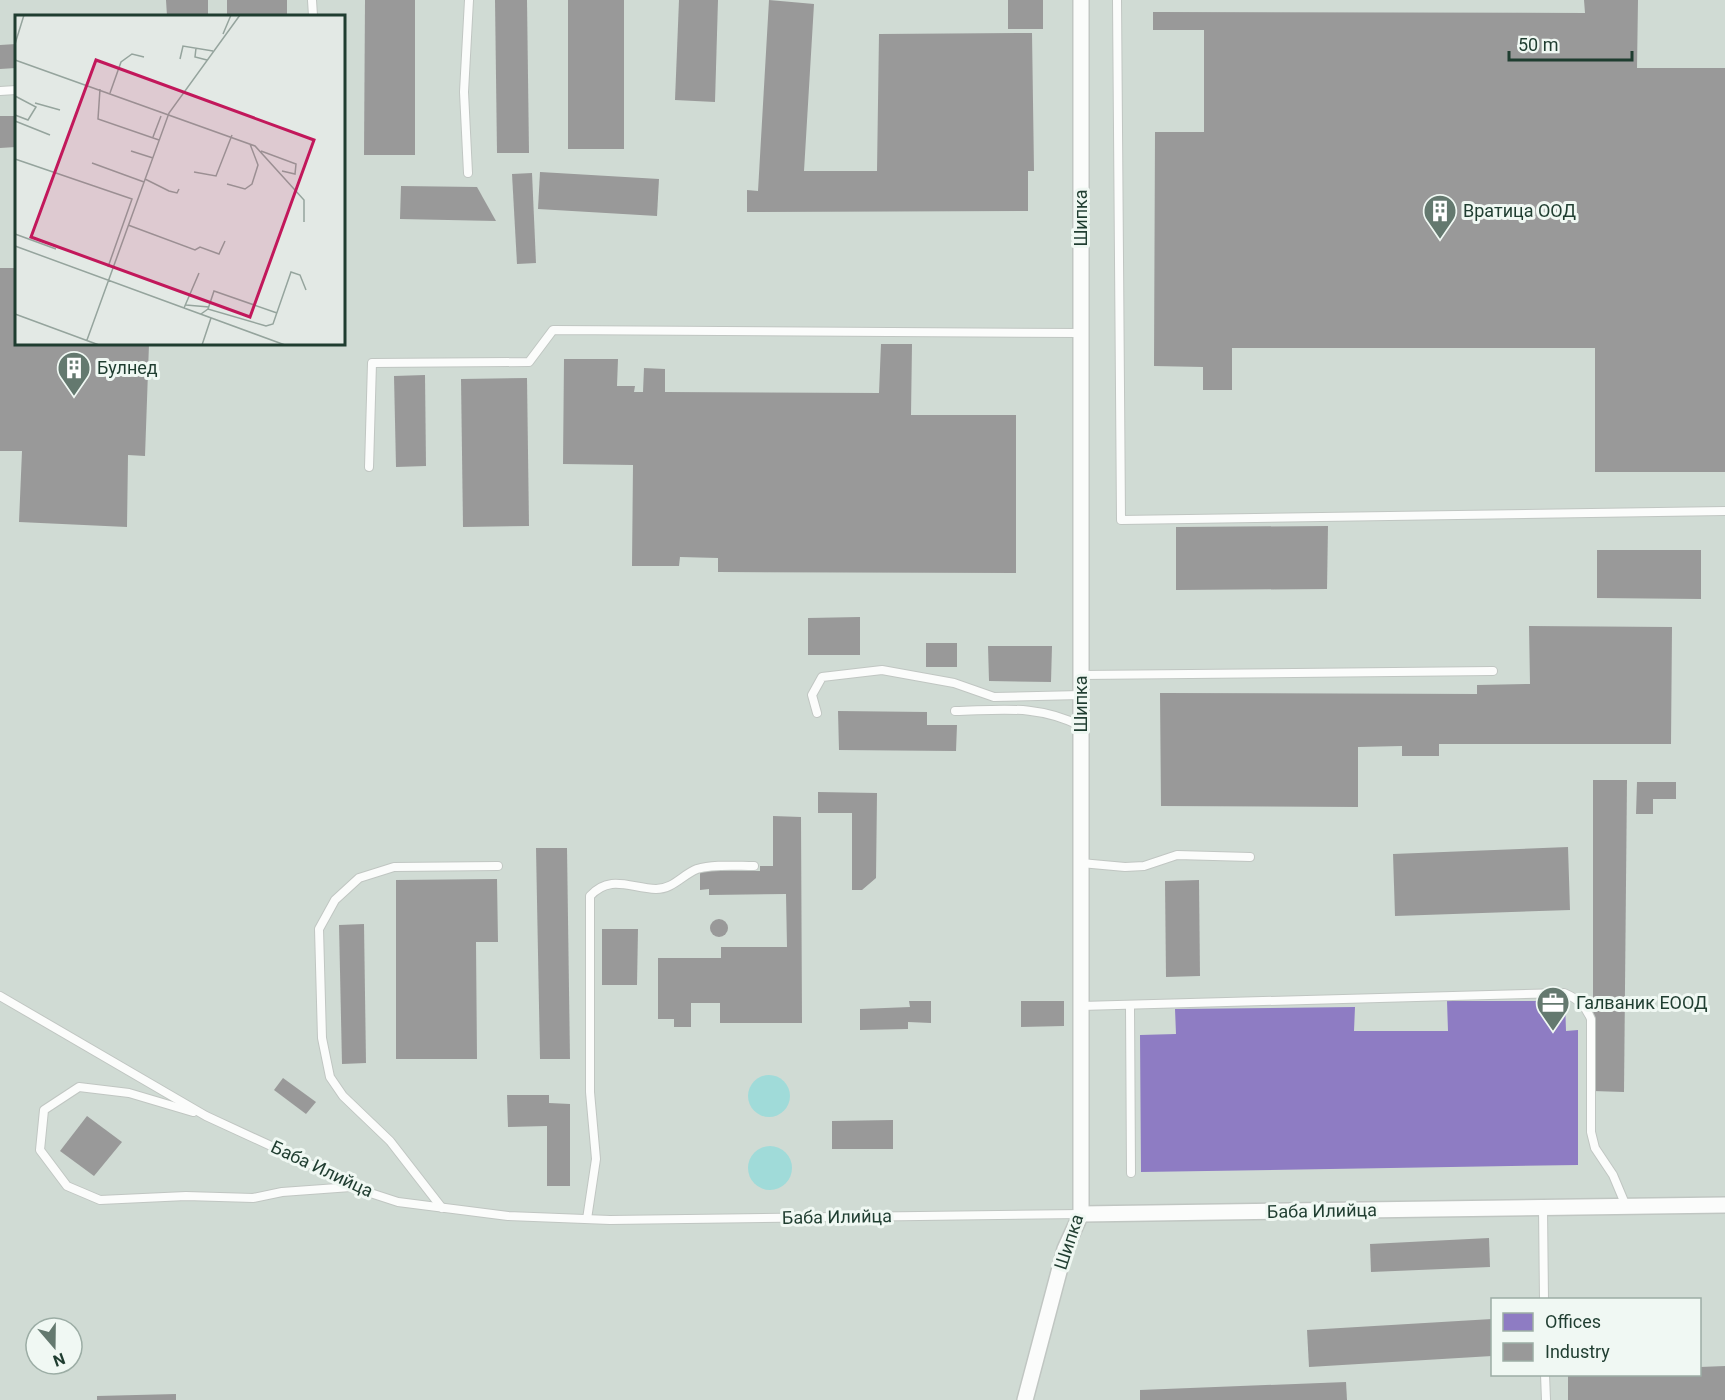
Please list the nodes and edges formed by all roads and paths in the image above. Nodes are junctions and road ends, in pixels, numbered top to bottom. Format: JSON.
{"nodes":[{"id":1,"x":312,"y":0,"type":"edge"},
{"id":2,"x":470,"y":0,"type":"edge"},
{"id":3,"x":1080,"y":0,"type":"edge"},
{"id":4,"x":1117,"y":0,"type":"edge"},
{"id":5,"x":313,"y":15,"type":"edge"},
{"id":6,"x":15,"y":90,"type":"edge"},
{"id":7,"x":0,"y":91,"type":"edge"},
{"id":8,"x":468,"y":172,"type":"dead end"},
{"id":9,"x":1081,"y":333,"type":"junction"},
{"id":10,"x":369,"y":467,"type":"dead end"},
{"id":11,"x":1725,"y":511,"type":"edge"},
{"id":12,"x":1493,"y":671,"type":"dead end"},
{"id":13,"x":1081,"y":675,"type":"junction"},
{"id":14,"x":1081,"y":695,"type":"junction"},
{"id":15,"x":955,"y":711,"type":"dead end"},
{"id":16,"x":817,"y":713,"type":"dead end"},
{"id":17,"x":1081,"y":726,"type":"junction"},
{"id":18,"x":1250,"y":857,"type":"dead end"},
{"id":19,"x":1081,"y":863,"type":"junction"},
{"id":20,"x":498,"y":866,"type":"dead end"},
{"id":21,"x":754,"y":866,"type":"dead end"},
{"id":22,"x":0,"y":996,"type":"edge"},
{"id":23,"x":1081,"y":1006,"type":"junction"},
{"id":24,"x":1130,"y":1006,"type":"junction"},
{"id":25,"x":206,"y":1116,"type":"junction"},
{"id":26,"x":1131,"y":1173,"type":"dead end"},
{"id":27,"x":352,"y":1187,"type":"junction"},
{"id":28,"x":1725,"y":1205,"type":"edge"},
{"id":29,"x":1626,"y":1206,"type":"junction"},
{"id":30,"x":442,"y":1208,"type":"junction"},
{"id":31,"x":1543,"y":1208,"type":"junction"},
{"id":32,"x":1081,"y":1214,"type":"junction"},
{"id":33,"x":587,"y":1219,"type":"junction"},
{"id":34,"x":1545,"y":1298,"type":"edge"},
{"id":35,"x":1545,"y":1376,"type":"edge"},
{"id":36,"x":1025,"y":1400,"type":"edge"},
{"id":37,"x":1546,"y":1400,"type":"edge"}],
"edges":[{"from":1,"to":5,"type":"lane"},
{"from":2,"to":8,"type":"lane"},
{"from":3,"to":9,"type":"street","name":"Шипка"},
{"from":4,"to":11,"type":"lane"},
{"from":6,"to":7,"type":"lane"},
{"from":9,"to":10,"type":"lane"},
{"from":9,"to":13,"type":"street","name":"Шипка"},
{"from":12,"to":13,"type":"lane"},
{"from":13,"to":14,"type":"street","name":"Шипка"},
{"from":14,"to":16,"type":"lane"},
{"from":14,"to":17,"type":"street","name":"Шипка"},
{"from":15,"to":17,"type":"lane"},
{"from":17,"to":19,"type":"street","name":"Шипка"},
{"from":18,"to":19,"type":"lane"},
{"from":19,"to":23,"type":"street","name":"Шипка"},
{"from":20,"to":30,"type":"lane"},
{"from":21,"to":33,"type":"lane"},
{"from":22,"to":25,"type":"lane","name":"Баба Илийца"},
{"from":23,"to":24,"type":"lane"},
{"from":23,"to":32,"type":"street","name":"Шипка"},
{"from":24,"to":26,"type":"lane"},
{"from":24,"to":29,"type":"lane"},
{"from":25,"to":27,"type":"lane","name":"Баба Илийца"},
{"from":25,"to":27,"type":"lane"},
{"from":27,"to":30,"type":"lane","name":"Баба Илийца"},
{"from":28,"to":29,"type":"street","name":"Баба Илийца"},
{"from":29,"to":31,"type":"street","name":"Баба Илийца"},
{"from":30,"to":33,"type":"lane","name":"Баба Илийца"},
{"from":31,"to":32,"type":"street","name":"Баба Илийца"},
{"from":31,"to":34,"type":"lane"},
{"from":32,"to":33,"type":"lane","name":"Баба Илийца"},
{"from":32,"to":36,"type":"street","name":"Шипка"},
{"from":35,"to":37,"type":"lane"}]}
